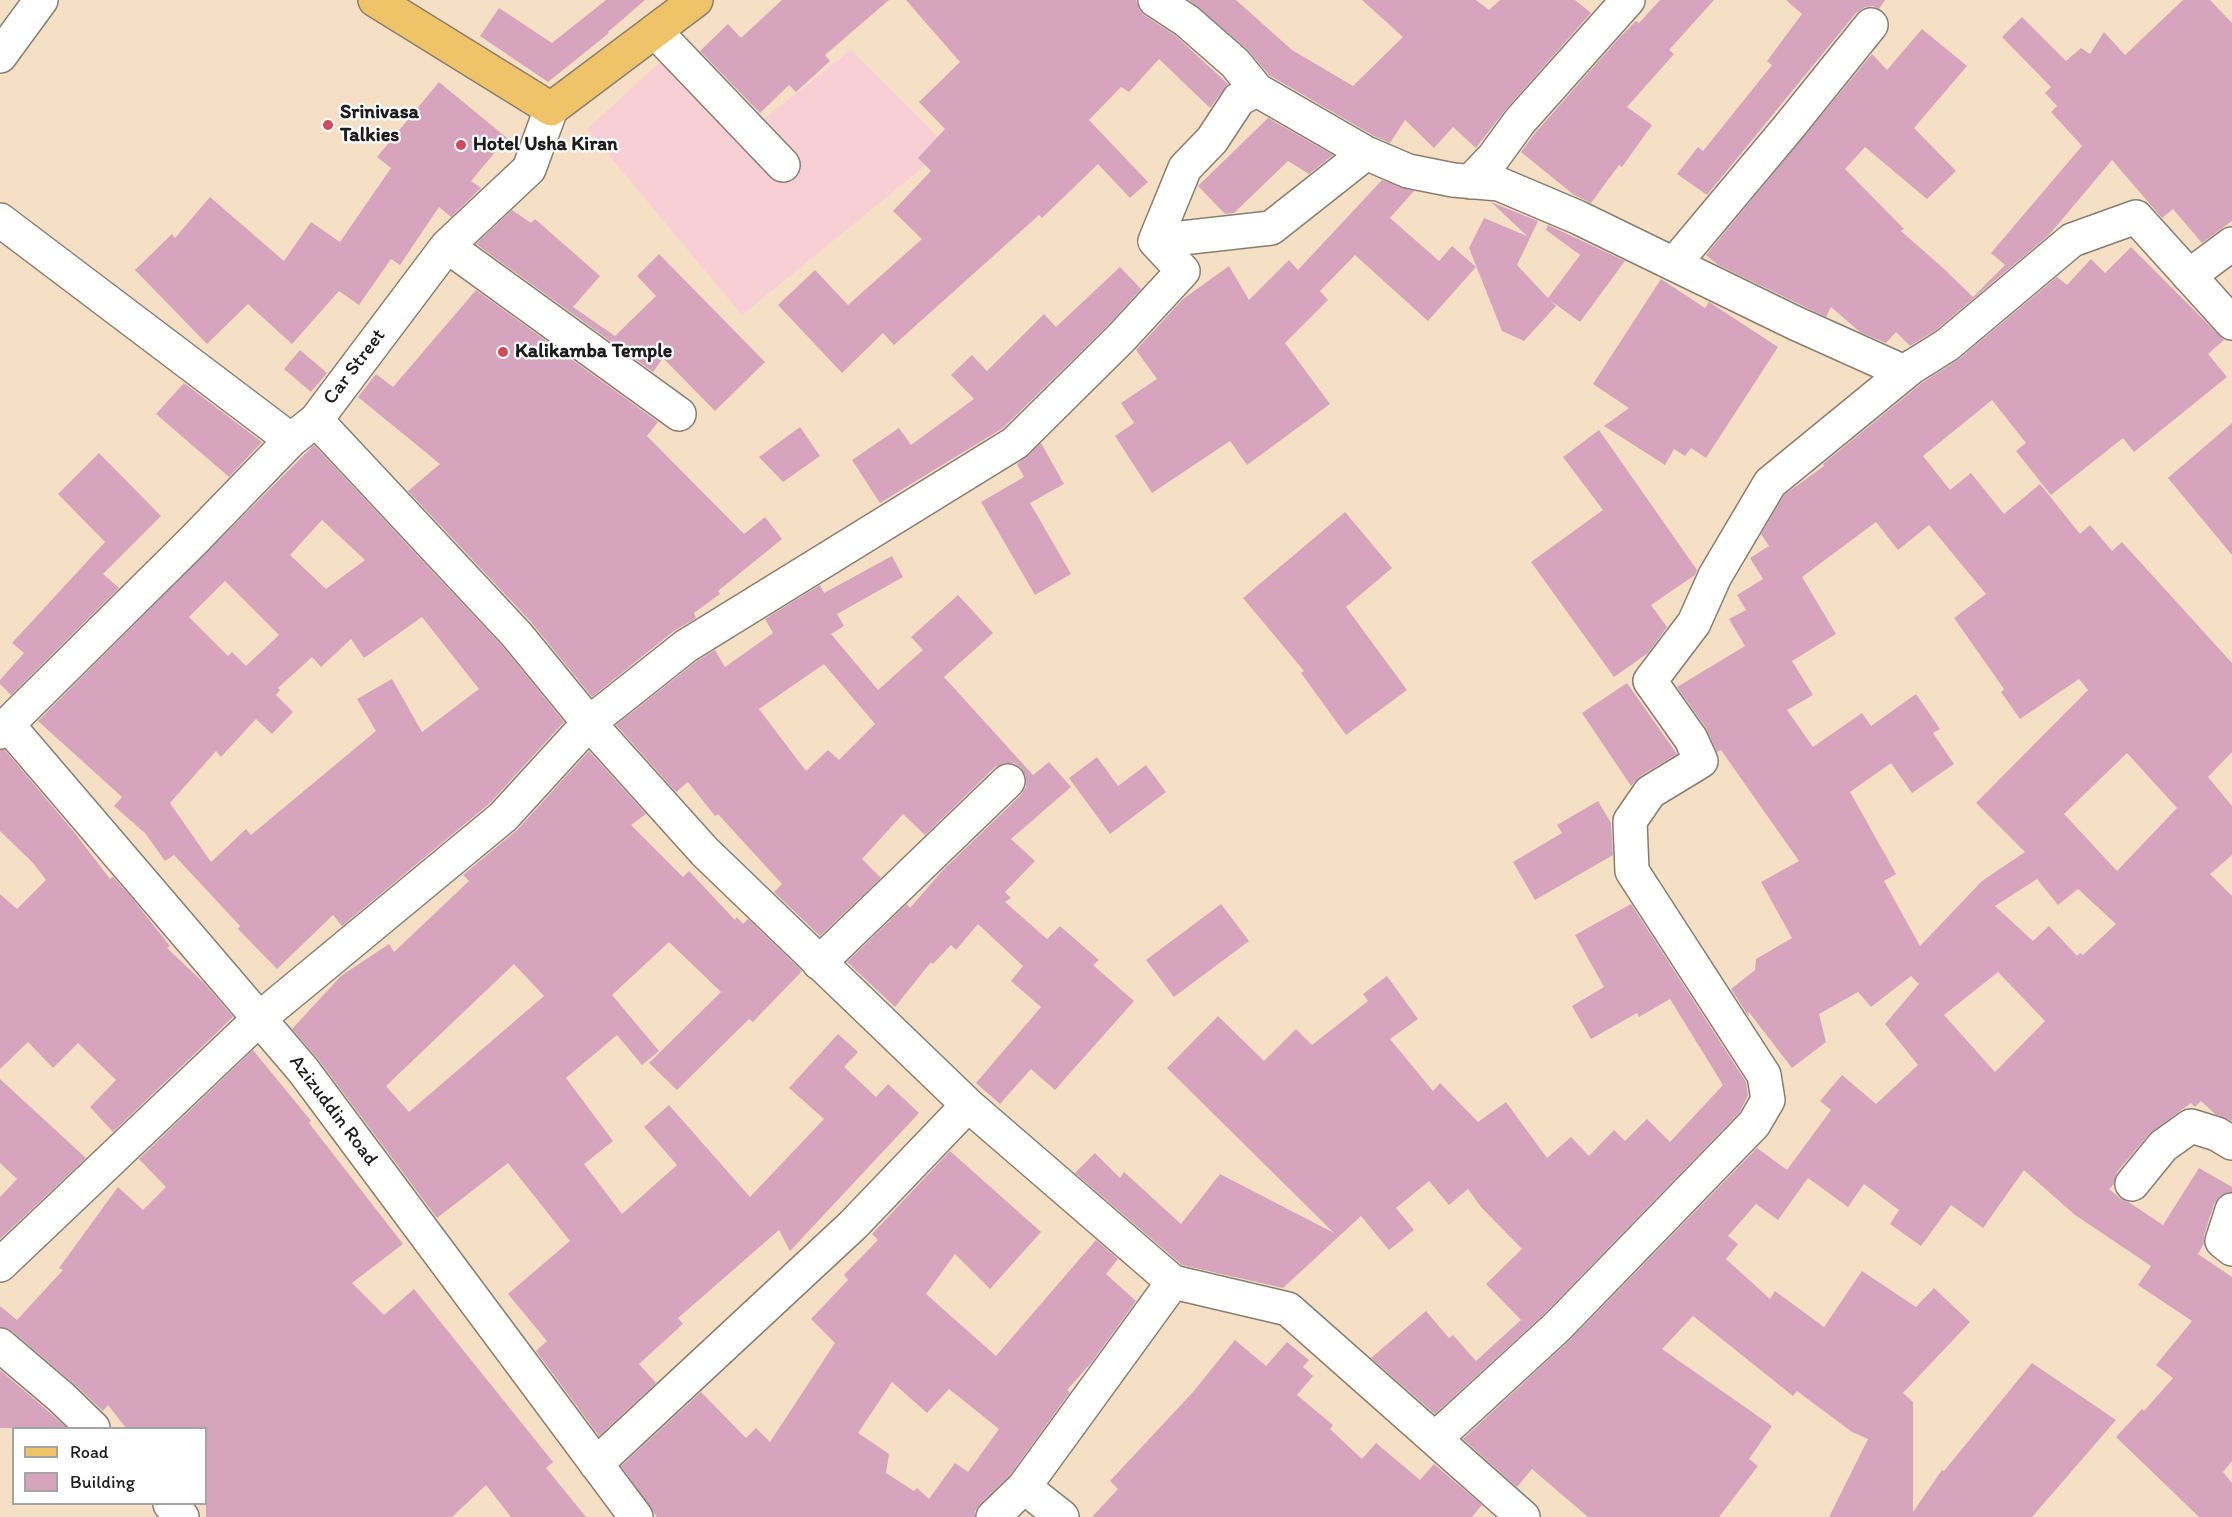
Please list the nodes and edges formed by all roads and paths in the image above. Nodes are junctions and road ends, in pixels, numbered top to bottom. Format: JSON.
{"nodes":[{"id":1,"x":41,"y":0,"type":"edge"},
{"id":2,"x":375,"y":0,"type":"edge"},
{"id":3,"x":696,"y":0,"type":"edge"},
{"id":4,"x":1155,"y":0,"type":"edge"},
{"id":5,"x":1628,"y":0,"type":"edge"},
{"id":6,"x":1871,"y":24,"type":"dead end"},
{"id":7,"x":655,"y":31,"type":"junction"},
{"id":8,"x":0,"y":57,"type":"edge"},
{"id":9,"x":1257,"y":90,"type":"junction"},
{"id":10,"x":551,"y":109,"type":"junction"},
{"id":11,"x":1366,"y":153,"type":"junction"},
{"id":12,"x":783,"y":165,"type":"dead end"},
{"id":13,"x":1487,"y":174,"type":"junction"},
{"id":14,"x":0,"y":220,"type":"edge"},
{"id":15,"x":1155,"y":241,"type":"junction"},
{"id":16,"x":2232,"y":244,"type":"edge"},
{"id":17,"x":447,"y":246,"type":"junction"},
{"id":18,"x":1674,"y":264,"type":"junction"},
{"id":19,"x":2189,"y":276,"type":"junction"},
{"id":20,"x":2232,"y":323,"type":"edge"},
{"id":21,"x":1913,"y":366,"type":"junction"},
{"id":22,"x":679,"y":414,"type":"dead end"},
{"id":23,"x":316,"y":420,"type":"junction"},
{"id":24,"x":291,"y":440,"type":"junction"},
{"id":25,"x":589,"y":723,"type":"junction"},
{"id":26,"x":4,"y":728,"type":"edge"},
{"id":27,"x":1008,"y":781,"type":"dead end"},
{"id":28,"x":819,"y":963,"type":"junction"},
{"id":29,"x":260,"y":1018,"type":"junction"},
{"id":30,"x":968,"y":1106,"type":"junction"},
{"id":31,"x":2232,"y":1143,"type":"edge"},
{"id":32,"x":2132,"y":1184,"type":"dead end"},
{"id":33,"x":2232,"y":1210,"type":"edge"},
{"id":34,"x":2232,"y":1249,"type":"edge"},
{"id":35,"x":0,"y":1265,"type":"edge"},
{"id":36,"x":1173,"y":1282,"type":"junction"},
{"id":37,"x":0,"y":1345,"type":"edge"},
{"id":38,"x":92,"y":1427,"type":"edge"},
{"id":39,"x":1435,"y":1439,"type":"junction"},
{"id":40,"x":596,"y":1464,"type":"junction"},
{"id":41,"x":1024,"y":1487,"type":"junction"},
{"id":42,"x":172,"y":1505,"type":"edge"},
{"id":43,"x":182,"y":1517,"type":"edge"},
{"id":44,"x":636,"y":1517,"type":"edge"},
{"id":45,"x":993,"y":1517,"type":"edge"},
{"id":46,"x":1062,"y":1517,"type":"edge"},
{"id":47,"x":1523,"y":1517,"type":"edge"}],
"edges":[{"from":1,"to":8,"type":"street"},
{"from":2,"to":10,"type":"main road"},
{"from":3,"to":7,"type":"main road"},
{"from":4,"to":9,"type":"street"},
{"from":5,"to":13,"type":"street"},
{"from":6,"to":18,"type":"street"},
{"from":7,"to":10,"type":"main road"},
{"from":7,"to":12,"type":"street"},
{"from":9,"to":11,"type":"street"},
{"from":9,"to":15,"type":"street"},
{"from":10,"to":17,"type":"street","name":"Car Street"},
{"from":11,"to":13,"type":"street"},
{"from":11,"to":15,"type":"street"},
{"from":13,"to":18,"type":"street"},
{"from":14,"to":24,"type":"street"},
{"from":15,"to":25,"type":"street"},
{"from":16,"to":19,"type":"street"},
{"from":17,"to":22,"type":"street"},
{"from":17,"to":23,"type":"street","name":"Car Street"},
{"from":18,"to":21,"type":"street"},
{"from":19,"to":20,"type":"street"},
{"from":19,"to":21,"type":"street"},
{"from":21,"to":39,"type":"street"},
{"from":23,"to":24,"type":"street","name":"Car Street"},
{"from":23,"to":25,"type":"street"},
{"from":24,"to":26,"type":"street","name":"Car Street"},
{"from":25,"to":28,"type":"street"},
{"from":25,"to":29,"type":"street"},
{"from":26,"to":29,"type":"street","name":"Azizuddin Road"},
{"from":27,"to":28,"type":"street"},
{"from":28,"to":30,"type":"street"},
{"from":29,"to":35,"type":"street"},
{"from":29,"to":40,"type":"street","name":"Azizuddin Road"},
{"from":30,"to":36,"type":"street"},
{"from":30,"to":40,"type":"street"},
{"from":31,"to":32,"type":"street"},
{"from":33,"to":34,"type":"street"},
{"from":36,"to":39,"type":"street"},
{"from":36,"to":41,"type":"street"},
{"from":37,"to":38,"type":"street"},
{"from":39,"to":47,"type":"street"},
{"from":40,"to":44,"type":"street","name":"Azizuddin Road"},
{"from":41,"to":45,"type":"street"},
{"from":41,"to":46,"type":"street"},
{"from":42,"to":43,"type":"street"}]}
